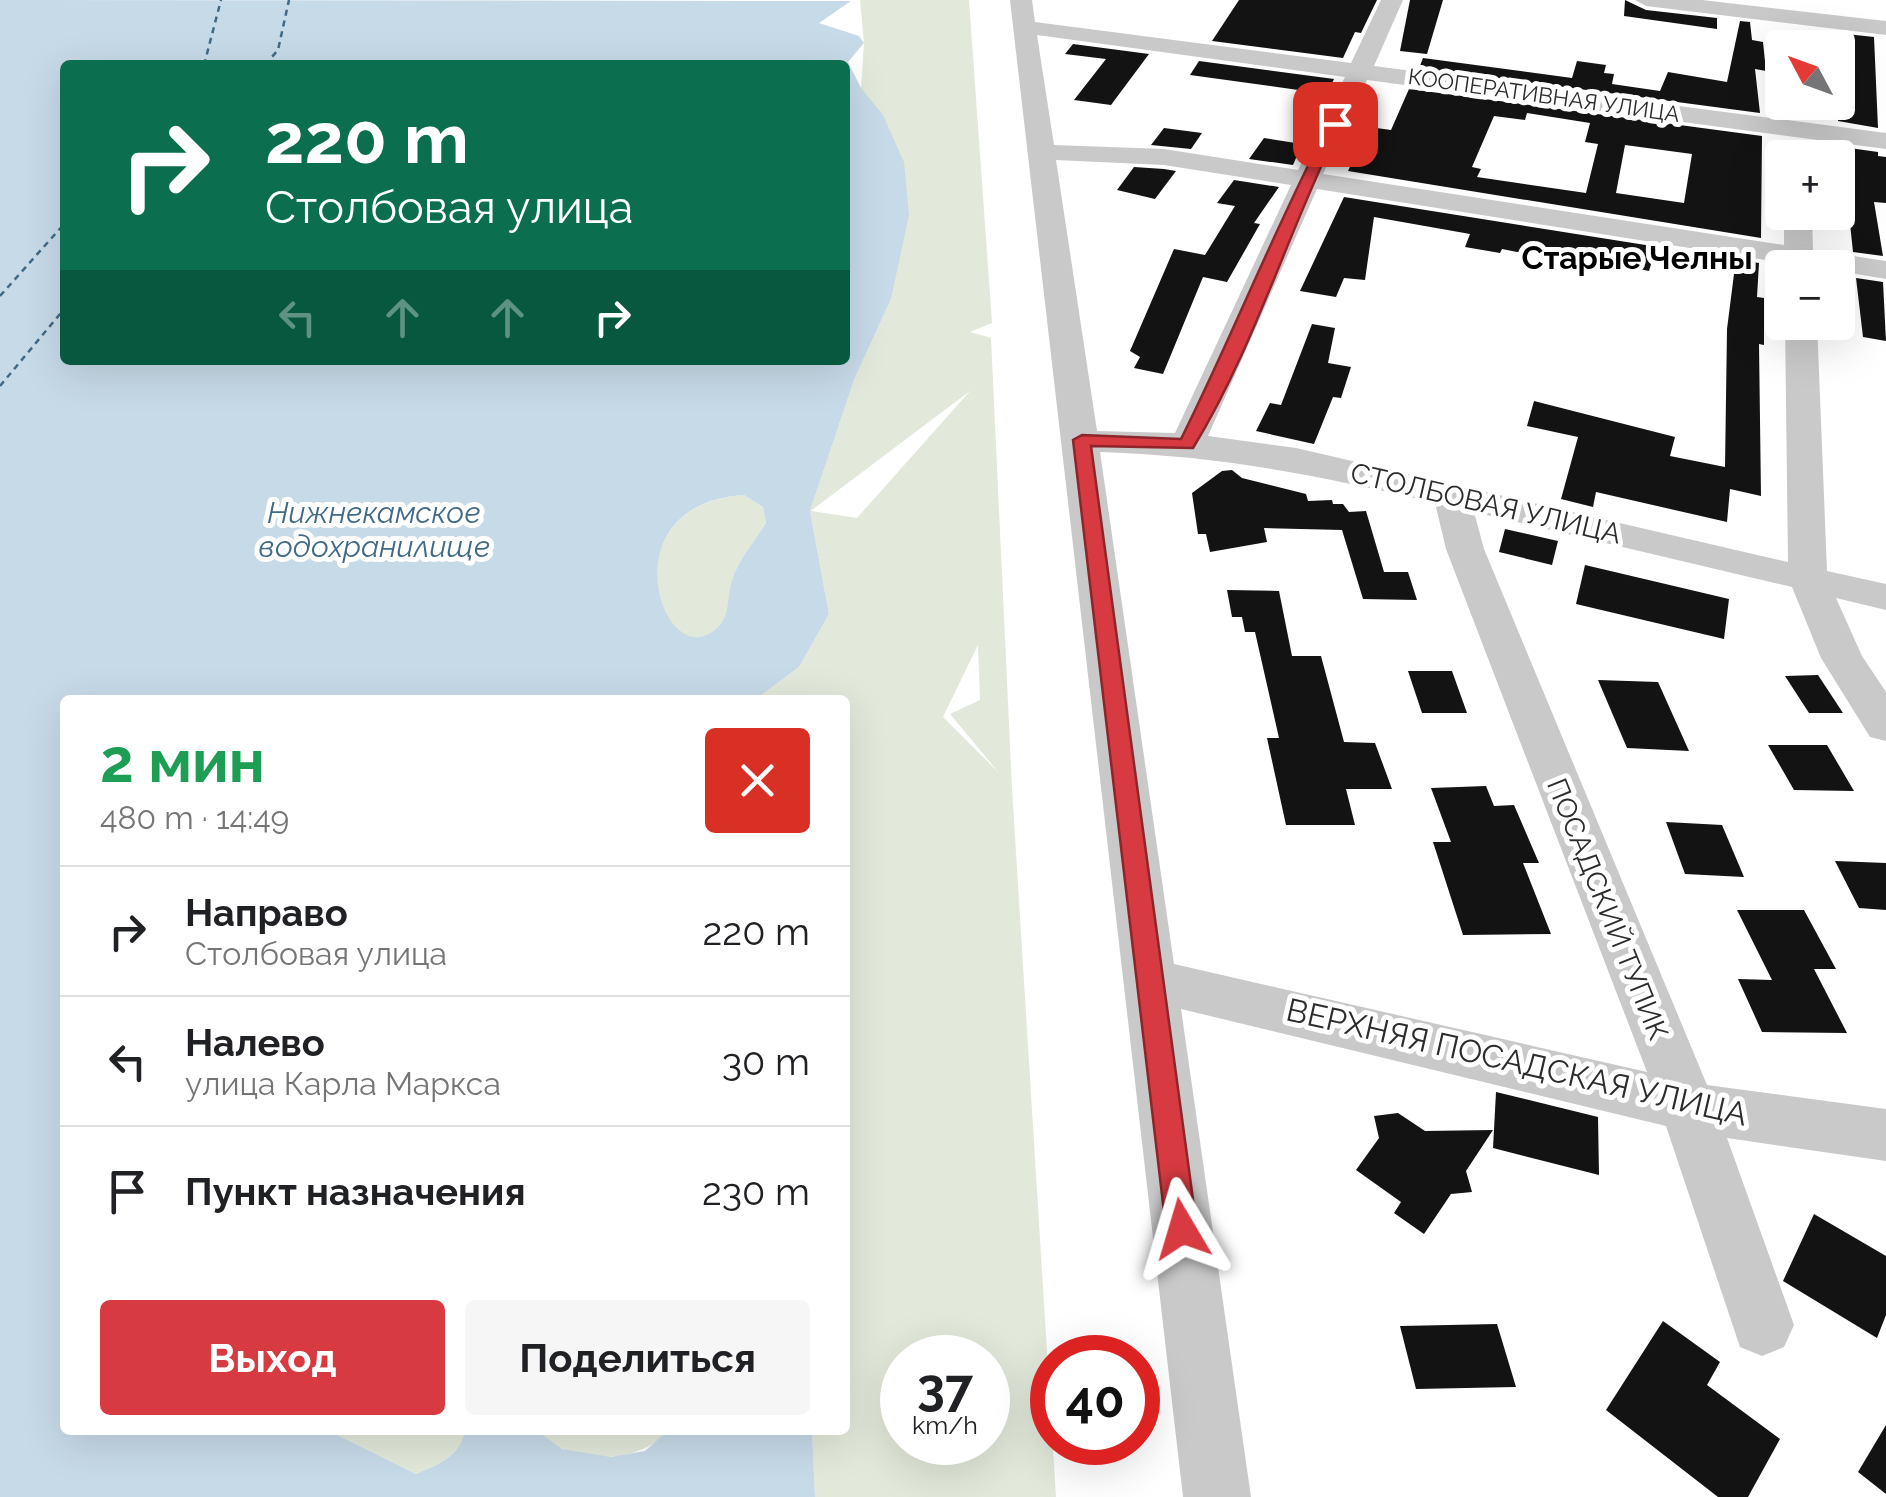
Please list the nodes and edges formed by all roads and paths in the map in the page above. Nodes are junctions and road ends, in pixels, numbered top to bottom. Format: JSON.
{"nodes":[{"id":1,"x":1392,"y":0,"type":"edge"},
{"id":2,"x":1646,"y":0,"type":"edge"},
{"id":3,"x":1767,"y":0,"type":"edge"},
{"id":4,"x":1046,"y":18,"type":"edge"},
{"id":5,"x":1792,"y":27,"type":"junction"},
{"id":6,"x":1886,"y":28,"type":"edge"},
{"id":7,"x":1362,"y":71,"type":"junction"},
{"id":8,"x":1797,"y":120,"type":"edge"},
{"id":9,"x":1797,"y":130,"type":"junction"},
{"id":10,"x":1797,"y":140,"type":"edge"},
{"id":11,"x":1886,"y":141,"type":"edge"},
{"id":12,"x":1044,"y":152,"type":"junction"},
{"id":13,"x":1308,"y":178,"type":"junction"},
{"id":14,"x":1765,"y":256,"type":"edge"},
{"id":15,"x":1855,"y":267,"type":"edge"},
{"id":16,"x":1886,"y":270,"type":"edge"},
{"id":17,"x":1801,"y":340,"type":"edge"},
{"id":18,"x":1082,"y":440,"type":"junction"},
{"id":19,"x":1187,"y":444,"type":"junction"},
{"id":20,"x":1452,"y":494,"type":"junction"},
{"id":21,"x":1808,"y":579,"type":"junction"},
{"id":22,"x":1886,"y":597,"type":"edge"},
{"id":23,"x":1886,"y":726,"type":"edge"},
{"id":24,"x":1149,"y":981,"type":"junction"},
{"id":25,"x":1688,"y":1108,"type":"junction"},
{"id":26,"x":1886,"y":1136,"type":"edge"},
{"id":27,"x":1762,"y":1325,"type":"dead end"},
{"id":28,"x":1216,"y":1497,"type":"edge"}],
"edges":[{"from":1,"to":7,"type":"street"},
{"from":2,"to":5,"type":"street"},
{"from":3,"to":5,"type":"street"},
{"from":4,"to":7,"type":"street","name":"КООПЕРАТИВНАЯ УЛИЦА"},
{"from":4,"to":12,"type":"street"},
{"from":5,"to":6,"type":"street"},
{"from":7,"to":9,"type":"street","name":"КООПЕРАТИВНАЯ УЛИЦА"},
{"from":7,"to":13,"type":"street"},
{"from":8,"to":9,"type":"street"},
{"from":9,"to":10,"type":"street"},
{"from":9,"to":11,"type":"street","name":"КООПЕРАТИВНАЯ УЛИЦА"},
{"from":12,"to":13,"type":"street"},
{"from":12,"to":18,"type":"street"},
{"from":13,"to":14,"type":"street"},
{"from":13,"to":19,"type":"street"},
{"from":15,"to":16,"type":"street"},
{"from":17,"to":21,"type":"street"},
{"from":18,"to":19,"type":"street","name":"СТОЛБОВАЯ УЛИЦА"},
{"from":18,"to":24,"type":"street"},
{"from":19,"to":20,"type":"street","name":"СТОЛБОВАЯ УЛИЦА"},
{"from":20,"to":21,"type":"street","name":"СТОЛБОВАЯ УЛИЦА"},
{"from":20,"to":25,"type":"street","name":"ПОСАДСКИЙ ТУПИК"},
{"from":21,"to":22,"type":"street","name":"СТОЛБОВАЯ УЛИЦА"},
{"from":21,"to":23,"type":"street"},
{"from":24,"to":25,"type":"street","name":"ВЕРХНЯЯ ПОСАДСКАЯ УЛИЦА"},
{"from":24,"to":28,"type":"street"},
{"from":25,"to":26,"type":"street","name":"ВЕРХНЯЯ ПОСАДСКАЯ УЛИЦА"},
{"from":25,"to":27,"type":"street","name":"ПОСАДСКИЙ ТУПИК"}]}
